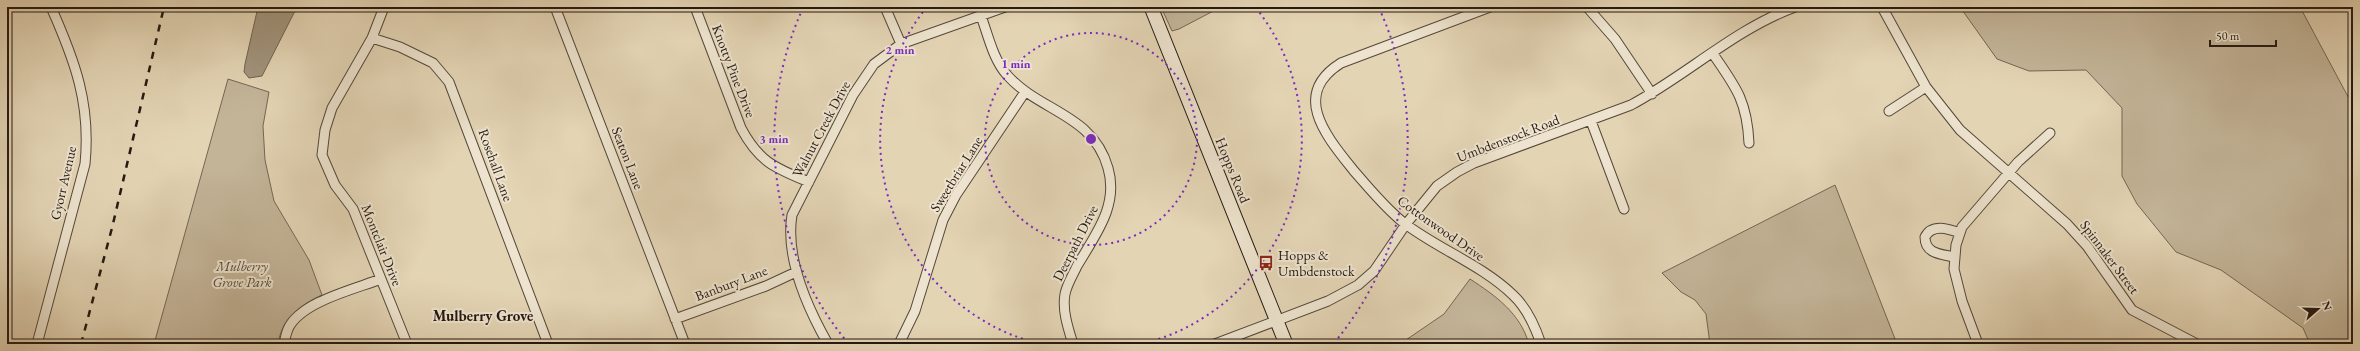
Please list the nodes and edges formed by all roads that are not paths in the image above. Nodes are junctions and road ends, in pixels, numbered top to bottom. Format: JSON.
{"nodes":[{"id":1,"x":51,"y":7,"type":"edge"},
{"id":2,"x":384,"y":7,"type":"edge"},
{"id":3,"x":554,"y":7,"type":"edge"},
{"id":4,"x":695,"y":7,"type":"edge"},
{"id":5,"x":885,"y":7,"type":"edge"},
{"id":6,"x":1005,"y":7,"type":"edge"},
{"id":7,"x":1151,"y":7,"type":"edge"},
{"id":8,"x":1490,"y":7,"type":"edge"},
{"id":9,"x":1587,"y":7,"type":"edge"},
{"id":10,"x":1795,"y":7,"type":"edge"},
{"id":11,"x":1882,"y":7,"type":"edge"},
{"id":12,"x":981,"y":16,"type":"junction"},
{"id":13,"x":372,"y":38,"type":"junction"},
{"id":14,"x":901,"y":44,"type":"junction"},
{"id":15,"x":1713,"y":54,"type":"junction"},
{"id":16,"x":1926,"y":87,"type":"junction"},
{"id":17,"x":1025,"y":92,"type":"junction"},
{"id":18,"x":1652,"y":94,"type":"junction"},
{"id":19,"x":1889,"y":111,"type":"dead end"},
{"id":20,"x":1591,"y":121,"type":"junction"},
{"id":21,"x":2050,"y":132,"type":"dead end"},
{"id":22,"x":1750,"y":143,"type":"dead end"},
{"id":23,"x":2008,"y":174,"type":"junction"},
{"id":24,"x":809,"y":182,"type":"junction"},
{"id":25,"x":1624,"y":209,"type":"dead end"},
{"id":26,"x":1406,"y":224,"type":"junction"},
{"id":27,"x":1960,"y":233,"type":"junction"},
{"id":28,"x":1954,"y":257,"type":"junction"},
{"id":29,"x":796,"y":272,"type":"junction"},
{"id":30,"x":381,"y":279,"type":"junction"},
{"id":31,"x":675,"y":319,"type":"junction"},
{"id":32,"x":1276,"y":320,"type":"junction"},
{"id":33,"x":37,"y":344,"type":"edge"},
{"id":34,"x":284,"y":344,"type":"edge"},
{"id":35,"x":407,"y":344,"type":"edge"},
{"id":36,"x":548,"y":344,"type":"edge"},
{"id":37,"x":685,"y":344,"type":"edge"},
{"id":38,"x":828,"y":344,"type":"edge"},
{"id":39,"x":899,"y":344,"type":"edge"},
{"id":40,"x":1073,"y":344,"type":"edge"},
{"id":41,"x":1215,"y":344,"type":"edge"},
{"id":42,"x":1286,"y":344,"type":"edge"},
{"id":43,"x":1542,"y":344,"type":"edge"},
{"id":44,"x":1978,"y":344,"type":"edge"},
{"id":45,"x":2197,"y":344,"type":"edge"}],
"edges":[{"from":1,"to":33,"type":"street","name":"Gyorr Avenue"},
{"from":2,"to":13,"type":"street","name":"Montclair Drive"},
{"from":3,"to":31,"type":"street","name":"Seaton Lane"},
{"from":4,"to":24,"type":"street","name":"Knotty Pine Drive"},
{"from":5,"to":14,"type":"street"},
{"from":6,"to":12,"type":"street","name":"Walnut Creek Drive"},
{"from":7,"to":32,"type":"main road","name":"Hopps Road"},
{"from":8,"to":26,"type":"street","name":"Cottonwood Drive"},
{"from":9,"to":18,"type":"street"},
{"from":10,"to":15,"type":"street","name":"Umbdenstock Road"},
{"from":11,"to":16,"type":"street","name":"Spinnaker Street"},
{"from":12,"to":14,"type":"street","name":"Walnut Creek Drive"},
{"from":12,"to":17,"type":"street","name":"Deerpath Drive"},
{"from":13,"to":30,"type":"street","name":"Montclair Drive"},
{"from":13,"to":36,"type":"street","name":"Rosehall Lane"},
{"from":14,"to":24,"type":"street","name":"Walnut Creek Drive"},
{"from":15,"to":18,"type":"street","name":"Umbdenstock Road"},
{"from":15,"to":22,"type":"street"},
{"from":16,"to":19,"type":"street"},
{"from":16,"to":23,"type":"street","name":"Spinnaker Street"},
{"from":17,"to":39,"type":"street","name":"Sweetbriar Lane"},
{"from":17,"to":40,"type":"street","name":"Deerpath Drive"},
{"from":18,"to":20,"type":"street","name":"Umbdenstock Road"},
{"from":20,"to":25,"type":"street"},
{"from":20,"to":26,"type":"street","name":"Umbdenstock Road"},
{"from":21,"to":23,"type":"street"},
{"from":23,"to":27,"type":"street"},
{"from":23,"to":45,"type":"street","name":"Spinnaker Street"},
{"from":24,"to":29,"type":"street","name":"Walnut Creek Drive"},
{"from":26,"to":32,"type":"street","name":"Umbdenstock Road"},
{"from":26,"to":43,"type":"street","name":"Cottonwood Drive"},
{"from":27,"to":28,"type":"street"},
{"from":27,"to":28,"type":"street"},
{"from":28,"to":44,"type":"street"},
{"from":29,"to":31,"type":"street","name":"Banbury Lane"},
{"from":29,"to":38,"type":"street","name":"Walnut Creek Drive"},
{"from":30,"to":34,"type":"street"},
{"from":30,"to":35,"type":"street","name":"Montclair Drive"},
{"from":31,"to":37,"type":"street","name":"Seaton Lane"},
{"from":32,"to":41,"type":"street","name":"Umbdenstock Road"},
{"from":32,"to":42,"type":"main road","name":"Hopps Road"}]}
